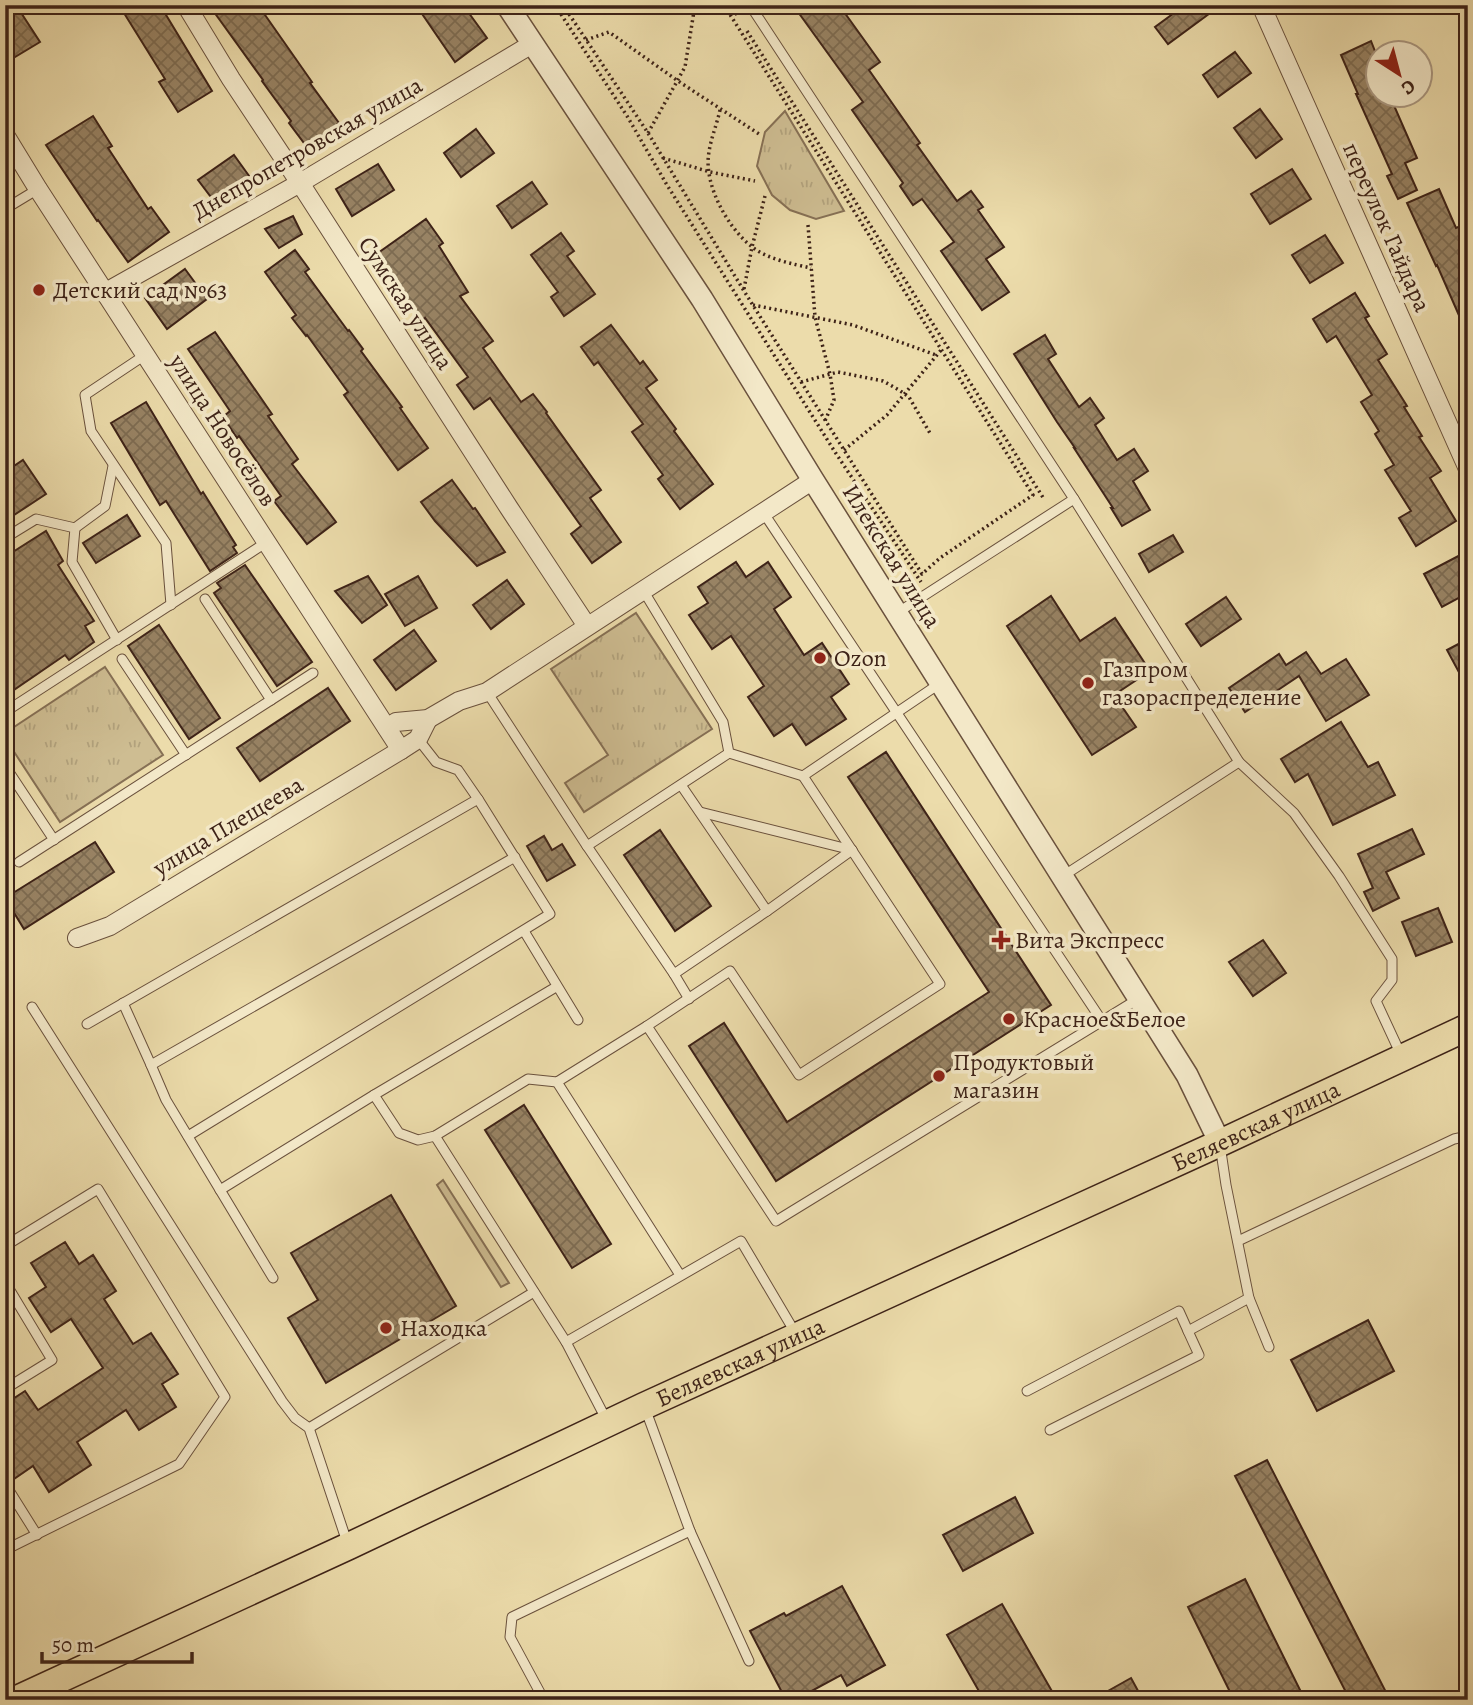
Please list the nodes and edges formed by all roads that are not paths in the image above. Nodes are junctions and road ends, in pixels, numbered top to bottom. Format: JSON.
{"nodes":[{"id":1,"x":186,"y":5,"type":"edge"},
{"id":2,"x":507,"y":5,"type":"edge"},
{"id":3,"x":750,"y":5,"type":"edge"},
{"id":4,"x":1261,"y":5,"type":"edge"},
{"id":5,"x":532,"y":44,"type":"junction"},
{"id":6,"x":5,"y":135,"type":"edge"},
{"id":7,"x":300,"y":183,"type":"junction"},
{"id":8,"x":38,"y":189,"type":"junction"},
{"id":9,"x":5,"y":209,"type":"edge"},
{"id":10,"x":106,"y":292,"type":"junction"},
{"id":11,"x":145,"y":355,"type":"junction"},
{"id":12,"x":113,"y":466,"type":"junction"},
{"id":13,"x":1468,"y":469,"type":"edge"},
{"id":14,"x":813,"y":481,"type":"junction"},
{"id":15,"x":1073,"y":499,"type":"junction"},
{"id":16,"x":763,"y":512,"type":"junction"},
{"id":17,"x":75,"y":528,"type":"junction"},
{"id":18,"x":5,"y":538,"type":"edge"},
{"id":19,"x":267,"y":542,"type":"junction"},
{"id":20,"x":643,"y":590,"type":"junction"},
{"id":21,"x":205,"y":599,"type":"dead end"},
{"id":22,"x":171,"y":605,"type":"junction"},
{"id":23,"x":897,"y":613,"type":"junction"},
{"id":24,"x":587,"y":626,"type":"junction"},
{"id":25,"x":117,"y":640,"type":"junction"},
{"id":26,"x":122,"y":659,"type":"dead end"},
{"id":27,"x":313,"y":673,"type":"dead end"},
{"id":28,"x":941,"y":683,"type":"junction"},
{"id":29,"x":487,"y":692,"type":"junction"},
{"id":30,"x":271,"y":701,"type":"junction"},
{"id":31,"x":5,"y":712,"type":"edge"},
{"id":32,"x":896,"y":714,"type":"junction"},
{"id":33,"x":428,"y":719,"type":"junction"},
{"id":34,"x":387,"y":728,"type":"junction"},
{"id":35,"x":418,"y":739,"type":"junction"},
{"id":36,"x":401,"y":750,"type":"junction"},
{"id":37,"x":729,"y":753,"type":"junction"},
{"id":38,"x":186,"y":755,"type":"junction"},
{"id":39,"x":1239,"y":762,"type":"junction"},
{"id":40,"x":5,"y":766,"type":"edge"},
{"id":41,"x":803,"y":776,"type":"junction"},
{"id":42,"x":681,"y":785,"type":"junction"},
{"id":43,"x":478,"y":799,"type":"junction"},
{"id":44,"x":700,"y":812,"type":"junction"},
{"id":45,"x":54,"y":840,"type":"junction"},
{"id":46,"x":587,"y":846,"type":"junction"},
{"id":47,"x":852,"y":850,"type":"junction"},
{"id":48,"x":515,"y":857,"type":"junction"},
{"id":49,"x":19,"y":862,"type":"dead end"},
{"id":50,"x":1063,"y":876,"type":"junction"},
{"id":51,"x":767,"y":911,"type":"junction"},
{"id":52,"x":524,"y":931,"type":"junction"},
{"id":53,"x":77,"y":938,"type":"dead end"},
{"id":54,"x":674,"y":974,"type":"junction"},
{"id":55,"x":556,"y":987,"type":"junction"},
{"id":56,"x":1139,"y":998,"type":"junction"},
{"id":57,"x":689,"y":999,"type":"junction"},
{"id":58,"x":123,"y":1003,"type":"junction"},
{"id":59,"x":32,"y":1007,"type":"dead end"},
{"id":60,"x":578,"y":1020,"type":"dead end"},
{"id":61,"x":1102,"y":1021,"type":"junction"},
{"id":62,"x":87,"y":1024,"type":"dead end"},
{"id":63,"x":648,"y":1026,"type":"junction"},
{"id":64,"x":1468,"y":1027,"type":"edge"},
{"id":65,"x":1403,"y":1058,"type":"junction"},
{"id":66,"x":151,"y":1065,"type":"junction"},
{"id":67,"x":557,"y":1082,"type":"junction"},
{"id":68,"x":374,"y":1095,"type":"junction"},
{"id":69,"x":188,"y":1136,"type":"junction"},
{"id":70,"x":435,"y":1136,"type":"junction"},
{"id":71,"x":1468,"y":1136,"type":"edge"},
{"id":72,"x":1220,"y":1143,"type":"junction"},
{"id":73,"x":220,"y":1190,"type":"junction"},
{"id":74,"x":1238,"y":1241,"type":"junction"},
{"id":75,"x":5,"y":1246,"type":"edge"},
{"id":76,"x":680,"y":1275,"type":"junction"},
{"id":77,"x":273,"y":1278,"type":"dead end"},
{"id":78,"x":5,"y":1282,"type":"edge"},
{"id":79,"x":534,"y":1292,"type":"junction"},
{"id":80,"x":1249,"y":1298,"type":"junction"},
{"id":81,"x":1188,"y":1331,"type":"junction"},
{"id":82,"x":797,"y":1336,"type":"junction"},
{"id":83,"x":566,"y":1342,"type":"junction"},
{"id":84,"x":1269,"y":1347,"type":"dead end"},
{"id":85,"x":5,"y":1389,"type":"edge"},
{"id":86,"x":1027,"y":1391,"type":"dead end"},
{"id":87,"x":644,"y":1406,"type":"junction"},
{"id":88,"x":608,"y":1424,"type":"junction"},
{"id":89,"x":309,"y":1428,"type":"junction"},
{"id":90,"x":1050,"y":1430,"type":"dead end"},
{"id":91,"x":5,"y":1484,"type":"edge"},
{"id":92,"x":690,"y":1531,"type":"junction"},
{"id":93,"x":37,"y":1535,"type":"junction"},
{"id":94,"x":349,"y":1546,"type":"junction"},
{"id":95,"x":5,"y":1550,"type":"edge"},
{"id":96,"x":749,"y":1661,"type":"dead end"},
{"id":97,"x":15,"y":1700,"type":"edge"},
{"id":98,"x":544,"y":1700,"type":"edge"}],
"edges":[{"from":1,"to":7,"type":"street","name":"Сумская улица"},
{"from":2,"to":5,"type":"street","name":"Илекская улица"},
{"from":3,"to":15,"type":"lane"},
{"from":4,"to":13,"type":"street","name":"переулок Гайдара"},
{"from":5,"to":7,"type":"street","name":"Днепропетровская улица"},
{"from":5,"to":14,"type":"street","name":"Илекская улица"},
{"from":6,"to":8,"type":"street","name":"улица Новосёлов"},
{"from":7,"to":10,"type":"street","name":"Днепропетровская улица"},
{"from":7,"to":24,"type":"street","name":"Сумская улица"},
{"from":8,"to":9,"type":"lane"},
{"from":8,"to":10,"type":"street","name":"улица Новосёлов"},
{"from":10,"to":11,"type":"street","name":"улица Новосёлов"},
{"from":11,"to":12,"type":"lane"},
{"from":11,"to":19,"type":"street","name":"улица Новосёлов"},
{"from":12,"to":17,"type":"lane"},
{"from":12,"to":22,"type":"lane"},
{"from":14,"to":16,"type":"street"},
{"from":14,"to":23,"type":"street","name":"Илекская улица"},
{"from":15,"to":23,"type":"lane"},
{"from":15,"to":39,"type":"lane"},
{"from":16,"to":20,"type":"street"},
{"from":16,"to":32,"type":"lane"},
{"from":17,"to":18,"type":"lane"},
{"from":17,"to":25,"type":"lane"},
{"from":19,"to":22,"type":"lane"},
{"from":19,"to":34,"type":"street","name":"улица Новосёлов"},
{"from":20,"to":24,"type":"street"},
{"from":20,"to":37,"type":"lane"},
{"from":21,"to":30,"type":"lane"},
{"from":22,"to":25,"type":"lane"},
{"from":23,"to":28,"type":"street","name":"Илекская улица"},
{"from":24,"to":29,"type":"street"},
{"from":25,"to":31,"type":"lane"},
{"from":26,"to":38,"type":"lane"},
{"from":27,"to":30,"type":"lane"},
{"from":28,"to":32,"type":"lane"},
{"from":28,"to":50,"type":"street","name":"Илекская улица"},
{"from":29,"to":33,"type":"street"},
{"from":29,"to":46,"type":"lane"},
{"from":30,"to":38,"type":"lane"},
{"from":32,"to":41,"type":"lane"},
{"from":32,"to":61,"type":"lane"},
{"from":33,"to":34,"type":"street"},
{"from":33,"to":35,"type":"street"},
{"from":34,"to":36,"type":"street","name":"улица Новосёлов"},
{"from":35,"to":36,"type":"street","name":"улица Плещеева"},
{"from":35,"to":43,"type":"lane"},
{"from":36,"to":53,"type":"street","name":"улица Плещеева"},
{"from":37,"to":41,"type":"lane"},
{"from":37,"to":42,"type":"lane"},
{"from":38,"to":45,"type":"lane"},
{"from":39,"to":50,"type":"lane"},
{"from":39,"to":65,"type":"lane"},
{"from":40,"to":45,"type":"lane"},
{"from":41,"to":47,"type":"lane"},
{"from":42,"to":44,"type":"lane"},
{"from":42,"to":46,"type":"lane"},
{"from":43,"to":48,"type":"lane"},
{"from":43,"to":58,"type":"lane"},
{"from":44,"to":47,"type":"lane"},
{"from":44,"to":51,"type":"lane"},
{"from":45,"to":49,"type":"lane"},
{"from":46,"to":54,"type":"lane"},
{"from":47,"to":51,"type":"lane"},
{"from":47,"to":57,"type":"lane"},
{"from":48,"to":52,"type":"lane"},
{"from":48,"to":66,"type":"lane"},
{"from":50,"to":56,"type":"street","name":"Илекская улица"},
{"from":51,"to":54,"type":"lane"},
{"from":52,"to":55,"type":"lane"},
{"from":52,"to":69,"type":"lane"},
{"from":54,"to":57,"type":"lane"},
{"from":55,"to":60,"type":"lane"},
{"from":55,"to":68,"type":"lane"},
{"from":56,"to":61,"type":"lane"},
{"from":56,"to":72,"type":"street","name":"Илекская улица"},
{"from":57,"to":63,"type":"lane"},
{"from":58,"to":62,"type":"lane"},
{"from":58,"to":66,"type":"lane"},
{"from":59,"to":89,"type":"lane"},
{"from":61,"to":63,"type":"lane"},
{"from":63,"to":67,"type":"lane"},
{"from":64,"to":65,"type":"main road","name":"Беляевская улица"},
{"from":65,"to":72,"type":"main road","name":"Беляевская улица"},
{"from":66,"to":69,"type":"lane"},
{"from":67,"to":70,"type":"lane"},
{"from":67,"to":76,"type":"lane"},
{"from":68,"to":70,"type":"lane"},
{"from":68,"to":73,"type":"lane"},
{"from":69,"to":73,"type":"lane"},
{"from":70,"to":79,"type":"lane"},
{"from":71,"to":74,"type":"lane"},
{"from":72,"to":74,"type":"lane"},
{"from":72,"to":82,"type":"main road","name":"Беляевская улица"},
{"from":73,"to":77,"type":"lane"},
{"from":74,"to":80,"type":"lane"},
{"from":75,"to":93,"type":"lane"},
{"from":76,"to":82,"type":"lane"},
{"from":76,"to":83,"type":"lane"},
{"from":78,"to":85,"type":"lane"},
{"from":79,"to":83,"type":"lane"},
{"from":79,"to":89,"type":"lane"},
{"from":80,"to":81,"type":"lane"},
{"from":80,"to":84,"type":"lane"},
{"from":81,"to":86,"type":"lane"},
{"from":81,"to":90,"type":"lane"},
{"from":82,"to":87,"type":"main road","name":"Беляевская улица"},
{"from":83,"to":88,"type":"lane"},
{"from":87,"to":88,"type":"main road","name":"Беляевская улица"},
{"from":87,"to":92,"type":"lane"},
{"from":88,"to":94,"type":"main road","name":"Беляевская улица"},
{"from":89,"to":94,"type":"lane"},
{"from":91,"to":93,"type":"lane"},
{"from":92,"to":96,"type":"lane"},
{"from":92,"to":98,"type":"lane"},
{"from":93,"to":95,"type":"lane"},
{"from":94,"to":97,"type":"main road","name":"Беляевская улица"}]}
